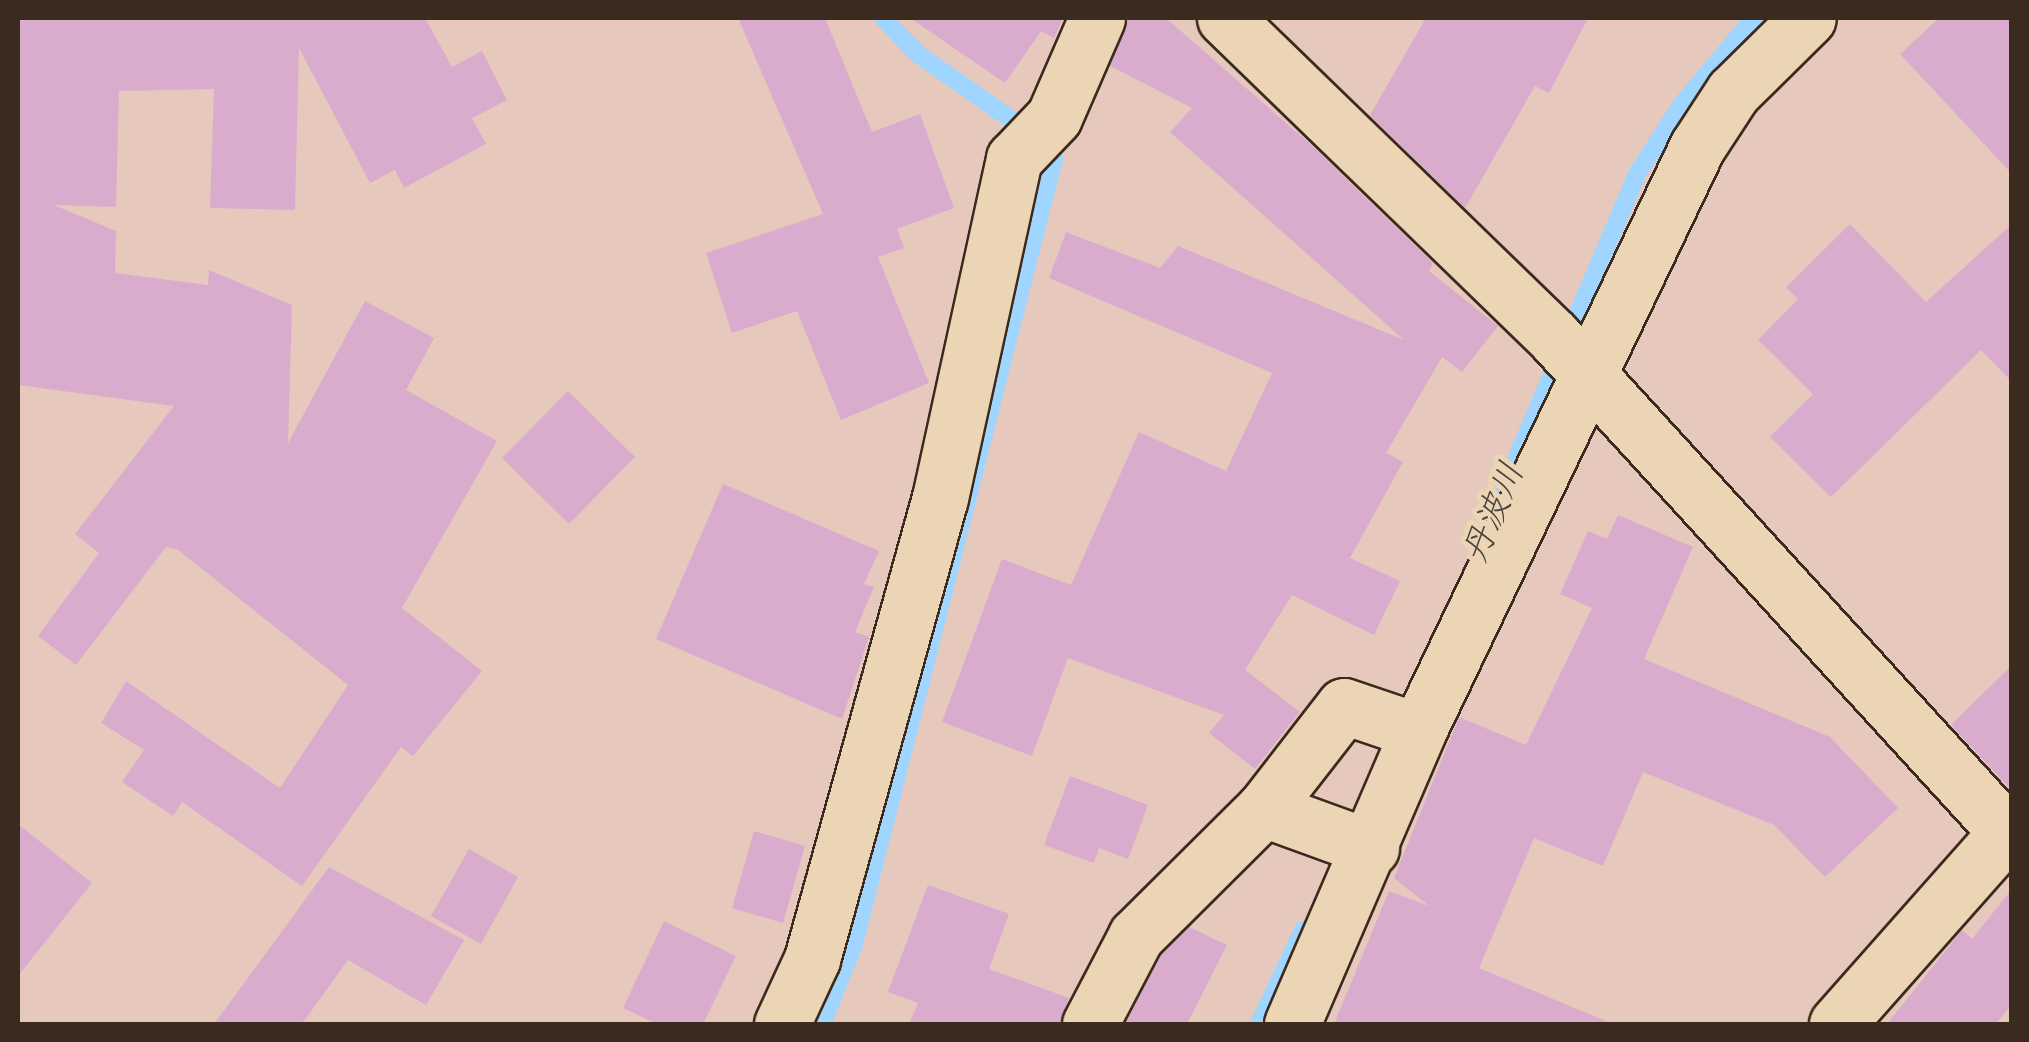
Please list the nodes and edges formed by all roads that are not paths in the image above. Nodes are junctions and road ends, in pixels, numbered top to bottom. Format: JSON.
{"nodes":[{"id":1,"x":1098,"y":18,"type":"edge"},
{"id":2,"x":1226,"y":18,"type":"edge"},
{"id":3,"x":1808,"y":18,"type":"edge"},
{"id":4,"x":1588,"y":376,"type":"junction"},
{"id":5,"x":1418,"y":731,"type":"junction"},
{"id":6,"x":1264,"y":810,"type":"junction"},
{"id":7,"x":2009,"y":836,"type":"edge"},
{"id":8,"x":1371,"y":848,"type":"junction"},
{"id":9,"x":782,"y":1024,"type":"edge"},
{"id":10,"x":1090,"y":1024,"type":"edge"},
{"id":11,"x":1292,"y":1024,"type":"edge"},
{"id":12,"x":1838,"y":1024,"type":"edge"}],
"edges":[{"from":1,"to":9,"type":"street"},
{"from":2,"to":4,"type":"street"},
{"from":3,"to":4,"type":"street"},
{"from":4,"to":5,"type":"street"},
{"from":4,"to":7,"type":"street"},
{"from":5,"to":6,"type":"street"},
{"from":5,"to":8,"type":"street"},
{"from":6,"to":8,"type":"street"},
{"from":6,"to":10,"type":"street"},
{"from":7,"to":12,"type":"street"},
{"from":8,"to":11,"type":"street"}]}
